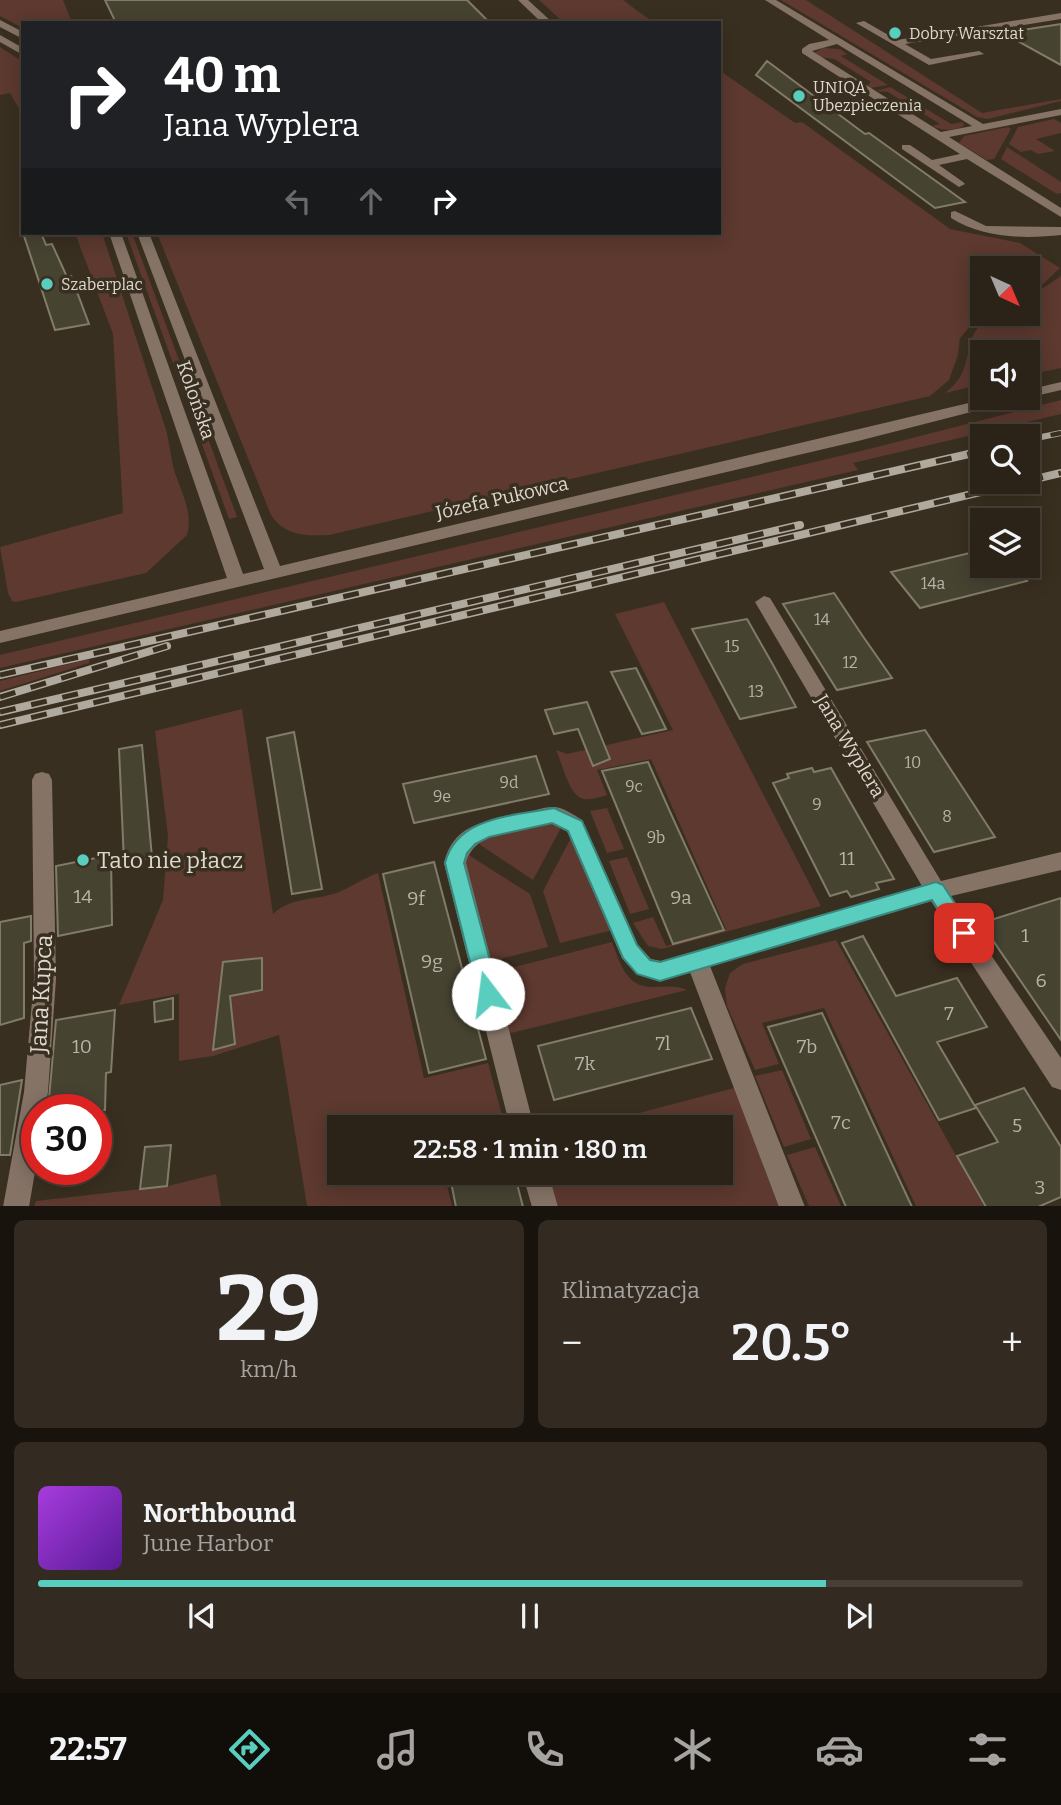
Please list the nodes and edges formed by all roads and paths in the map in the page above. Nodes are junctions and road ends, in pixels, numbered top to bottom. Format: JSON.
{"nodes":[{"id":1,"x":523,"y":0,"type":"edge"},
{"id":2,"x":770,"y":0,"type":"edge"},
{"id":3,"x":1061,"y":16,"type":"edge"},
{"id":4,"x":546,"y":21,"type":"edge"},
{"id":5,"x":0,"y":23,"type":"edge"},
{"id":6,"x":861,"y":23,"type":"dead end"},
{"id":7,"x":21,"y":35,"type":"edge"},
{"id":8,"x":947,"y":35,"type":"junction"},
{"id":9,"x":0,"y":38,"type":"edge"},
{"id":10,"x":839,"y":41,"type":"junction"},
{"id":11,"x":958,"y":41,"type":"dead end"},
{"id":12,"x":895,"y":43,"type":"junction"},
{"id":13,"x":968,"y":48,"type":"dead end"},
{"id":14,"x":21,"y":51,"type":"edge"},
{"id":15,"x":1061,"y":112,"type":"edge"},
{"id":16,"x":982,"y":128,"type":"junction"},
{"id":17,"x":939,"y":136,"type":"junction"},
{"id":18,"x":906,"y":147,"type":"dead end"},
{"id":19,"x":968,"y":155,"type":"junction"},
{"id":20,"x":930,"y":164,"type":"junction"},
{"id":21,"x":959,"y":184,"type":"dead end"},
{"id":22,"x":1061,"y":213,"type":"edge"},
{"id":23,"x":955,"y":215,"type":"dead end"},
{"id":24,"x":1061,"y":231,"type":"edge"},
{"id":25,"x":117,"y":235,"type":"edge"},
{"id":26,"x":144,"y":235,"type":"edge"},
{"id":27,"x":1061,"y":386,"type":"edge"},
{"id":28,"x":1040,"y":391,"type":"edge"},
{"id":29,"x":970,"y":407,"type":"edge"},
{"id":30,"x":274,"y":573,"type":"junction"},
{"id":31,"x":237,"y":581,"type":"junction"},
{"id":32,"x":764,"y":602,"type":"dead end"},
{"id":33,"x":0,"y":637,"type":"edge"},
{"id":34,"x":42,"y":780,"type":"dead end"},
{"id":35,"x":1061,"y":862,"type":"edge"},
{"id":36,"x":936,"y":891,"type":"junction"},
{"id":37,"x":697,"y":961,"type":"junction"},
{"id":38,"x":1061,"y":1079,"type":"edge"},
{"id":39,"x":519,"y":1115,"type":"edge"},
{"id":40,"x":539,"y":1185,"type":"edge"},
{"id":41,"x":16,"y":1206,"type":"edge"},
{"id":42,"x":545,"y":1206,"type":"edge"},
{"id":43,"x":792,"y":1206,"type":"edge"}],
"edges":[{"from":1,"to":4,"type":"street"},
{"from":2,"to":10,"type":"street"},
{"from":3,"to":8,"type":"street"},
{"from":5,"to":7,"type":"street"},
{"from":6,"to":12,"type":"street"},
{"from":8,"to":11,"type":"street"},
{"from":8,"to":12,"type":"street"},
{"from":9,"to":14,"type":"street"},
{"from":10,"to":16,"type":"street"},
{"from":10,"to":17,"type":"street"},
{"from":12,"to":13,"type":"street"},
{"from":15,"to":16,"type":"street"},
{"from":16,"to":17,"type":"street"},
{"from":17,"to":19,"type":"street"},
{"from":18,"to":20,"type":"street"},
{"from":19,"to":20,"type":"street"},
{"from":19,"to":22,"type":"street"},
{"from":20,"to":21,"type":"street"},
{"from":23,"to":24,"type":"street"},
{"from":25,"to":31,"type":"street","name":"Kolońska"},
{"from":26,"to":30,"type":"street","name":"Kolońska"},
{"from":27,"to":28,"type":"street"},
{"from":29,"to":30,"type":"street","name":"Józefa Pukowca"},
{"from":30,"to":31,"type":"street","name":"Józefa Pukowca"},
{"from":31,"to":33,"type":"street","name":"Józefa Pukowca"},
{"from":32,"to":36,"type":"street","name":"Jana Wyplera"},
{"from":34,"to":41,"type":"street","name":"Jana Kupca"},
{"from":35,"to":36,"type":"street"},
{"from":36,"to":37,"type":"street"},
{"from":36,"to":38,"type":"street","name":"Jana Wyplera"},
{"from":37,"to":39,"type":"street"},
{"from":37,"to":43,"type":"street"},
{"from":40,"to":42,"type":"street"}]}
